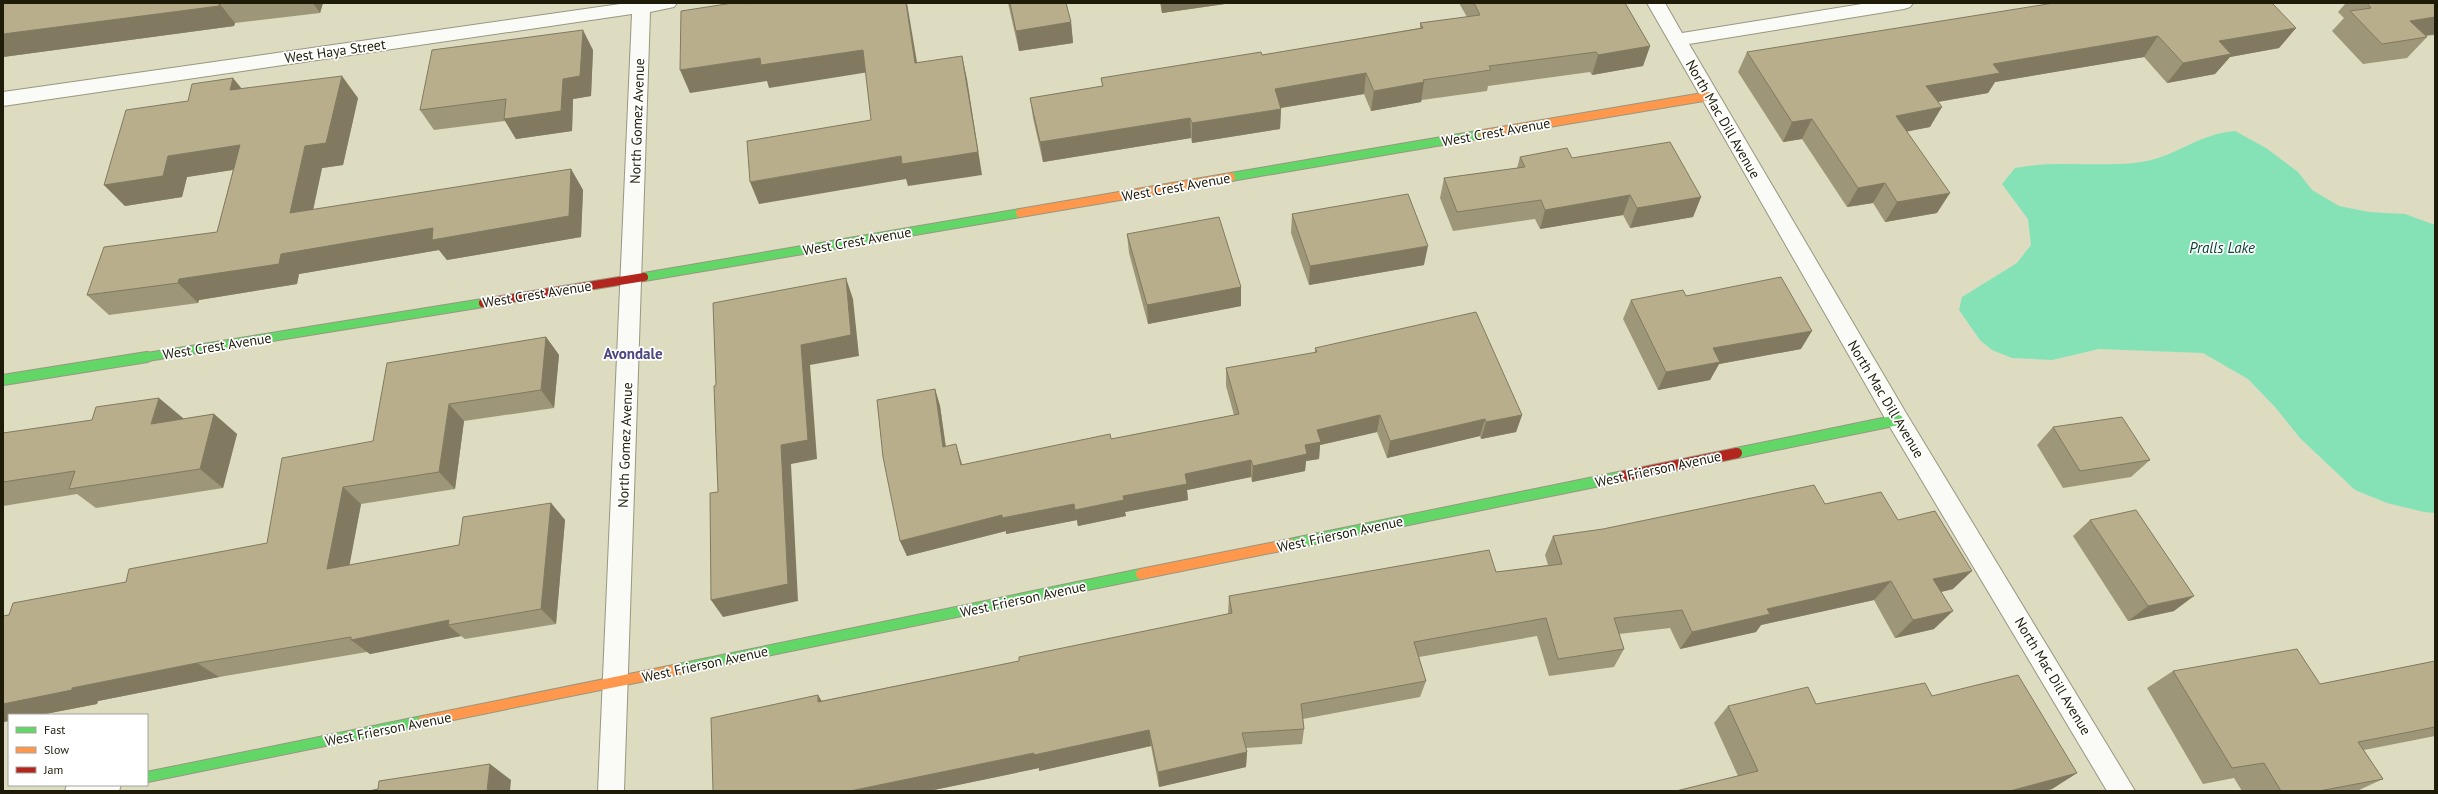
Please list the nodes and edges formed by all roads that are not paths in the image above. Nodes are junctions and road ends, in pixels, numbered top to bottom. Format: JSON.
{"nodes":[{"id":1,"x":668,"y":3,"type":"edge"},
{"id":2,"x":1656,"y":3,"type":"edge"},
{"id":3,"x":1904,"y":3,"type":"edge"},
{"id":4,"x":641,"y":5,"type":"edge"},
{"id":5,"x":1677,"y":40,"type":"junction"},
{"id":6,"x":1710,"y":96,"type":"junction"},
{"id":7,"x":3,"y":100,"type":"edge"},
{"id":8,"x":632,"y":279,"type":"junction"},
{"id":9,"x":3,"y":380,"type":"edge"},
{"id":10,"x":1898,"y":420,"type":"junction"},
{"id":11,"x":616,"y":683,"type":"junction"},
{"id":12,"x":148,"y":777,"type":"edge"},
{"id":13,"x":103,"y":786,"type":"edge"},
{"id":14,"x":78,"y":791,"type":"edge"},
{"id":15,"x":612,"y":791,"type":"edge"},
{"id":16,"x":2122,"y":791,"type":"edge"}],
"edges":[{"from":1,"to":4,"type":"street","name":"West Haya Street"},
{"from":2,"to":5,"type":"street","name":"North Mac Dill Avenue"},
{"from":3,"to":5,"type":"street"},
{"from":4,"to":7,"type":"street","name":"West Haya Street"},
{"from":4,"to":8,"type":"street","name":"North Gomez Avenue"},
{"from":5,"to":6,"type":"street","name":"North Mac Dill Avenue"},
{"from":6,"to":8,"type":"street","name":"West Crest Avenue"},
{"from":6,"to":10,"type":"street","name":"North Mac Dill Avenue"},
{"from":8,"to":9,"type":"street","name":"West Crest Avenue"},
{"from":8,"to":11,"type":"street","name":"North Gomez Avenue"},
{"from":10,"to":11,"type":"street","name":"West Frierson Avenue"},
{"from":10,"to":16,"type":"street","name":"North Mac Dill Avenue"},
{"from":11,"to":12,"type":"street","name":"West Frierson Avenue"},
{"from":11,"to":15,"type":"street","name":"North Gomez Avenue"},
{"from":13,"to":14,"type":"street"}]}
